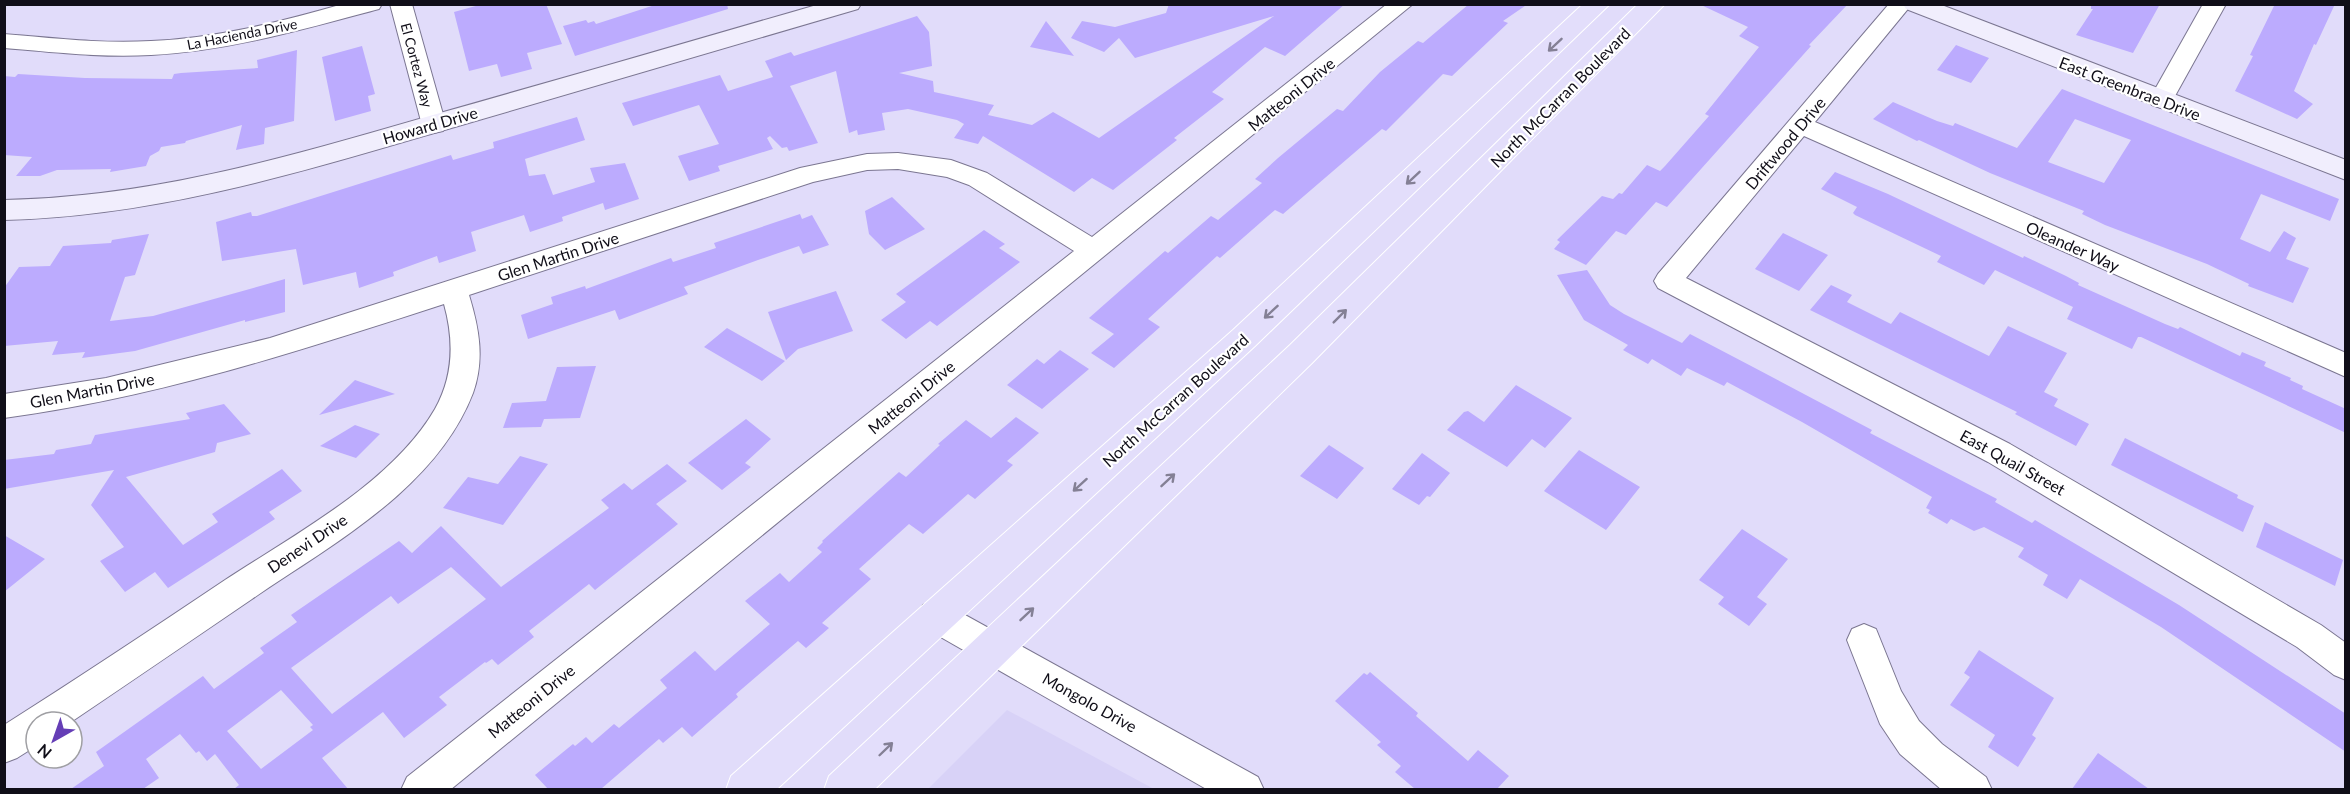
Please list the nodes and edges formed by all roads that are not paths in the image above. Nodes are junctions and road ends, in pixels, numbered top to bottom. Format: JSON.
{"nodes":[{"id":1,"x":370,"y":4,"type":"edge"},
{"id":2,"x":401,"y":4,"type":"edge"},
{"id":3,"x":849,"y":4,"type":"edge"},
{"id":4,"x":1402,"y":4,"type":"edge"},
{"id":5,"x":1598,"y":4,"type":"edge"},
{"id":6,"x":1653,"y":4,"type":"edge"},
{"id":7,"x":1901,"y":4,"type":"edge"},
{"id":8,"x":1915,"y":4,"type":"edge"},
{"id":9,"x":2215,"y":4,"type":"edge"},
{"id":10,"x":4,"y":41,"type":"edge"},
{"id":11,"x":2161,"y":100,"type":"junction"},
{"id":12,"x":434,"y":124,"type":"junction"},
{"id":13,"x":1800,"y":125,"type":"junction"},
{"id":14,"x":2346,"y":171,"type":"edge"},
{"id":15,"x":7,"y":212,"type":"edge"},
{"id":16,"x":1095,"y":251,"type":"junction"},
{"id":17,"x":1668,"y":281,"type":"joint"},
{"id":18,"x":454,"y":290,"type":"junction"},
{"id":19,"x":2346,"y":366,"type":"edge"},
{"id":20,"x":4,"y":406,"type":"edge"},
{"id":21,"x":935,"y":616,"type":"junction"},
{"id":22,"x":1864,"y":640,"type":"dead end"},
{"id":23,"x":991,"y":647,"type":"junction"},
{"id":24,"x":2346,"y":664,"type":"edge"},
{"id":25,"x":58,"y":710,"type":"edge"},
{"id":26,"x":24,"y":733,"type":"edge"},
{"id":27,"x":4,"y":746,"type":"edge"},
{"id":28,"x":420,"y":789,"type":"edge"},
{"id":29,"x":746,"y":789,"type":"edge"},
{"id":30,"x":844,"y":789,"type":"edge"},
{"id":31,"x":1245,"y":789,"type":"edge"},
{"id":32,"x":1973,"y":789,"type":"edge"}],
"edges":[{"from":1,"to":10,"type":"street","name":"La Hacienda Drive"},
{"from":2,"to":12,"type":"street","name":"El Cortez Way"},
{"from":3,"to":12,"type":"street","name":"Howard Drive"},
{"from":4,"to":16,"type":"street","name":"Matteoni Drive"},
{"from":5,"to":21,"type":"main road","name":"North McCarran Boulevard","one_way":true},
{"from":23,"to":6,"type":"main road","name":"North McCarran Boulevard","one_way":true},
{"from":7,"to":13,"type":"street","name":"Driftwood Drive"},
{"from":8,"to":11,"type":"street","name":"East Greenbrae Drive"},
{"from":9,"to":11,"type":"street"},
{"from":11,"to":14,"type":"street","name":"East Greenbrae Drive"},
{"from":12,"to":15,"type":"street","name":"Howard Drive"},
{"from":13,"to":17,"type":"street","name":"Driftwood Drive"},
{"from":13,"to":19,"type":"street","name":"Oleander Way"},
{"from":16,"to":18,"type":"street","name":"Glen Martin Drive"},
{"from":16,"to":28,"type":"street","name":"Matteoni Drive"},
{"from":17,"to":24,"type":"street","name":"East Quail Street"},
{"from":18,"to":20,"type":"street","name":"Glen Martin Drive"},
{"from":18,"to":25,"type":"street","name":"Denevi Drive"},
{"from":21,"to":23,"type":"street","name":"Mongolo Drive"},
{"from":21,"to":29,"type":"main road","name":"North McCarran Boulevard"},
{"from":22,"to":32,"type":"street"},
{"from":30,"to":23,"type":"main road","name":"North McCarran Boulevard","one_way":true},
{"from":23,"to":31,"type":"street","name":"Mongolo Drive"},
{"from":26,"to":27,"type":"street"}]}
